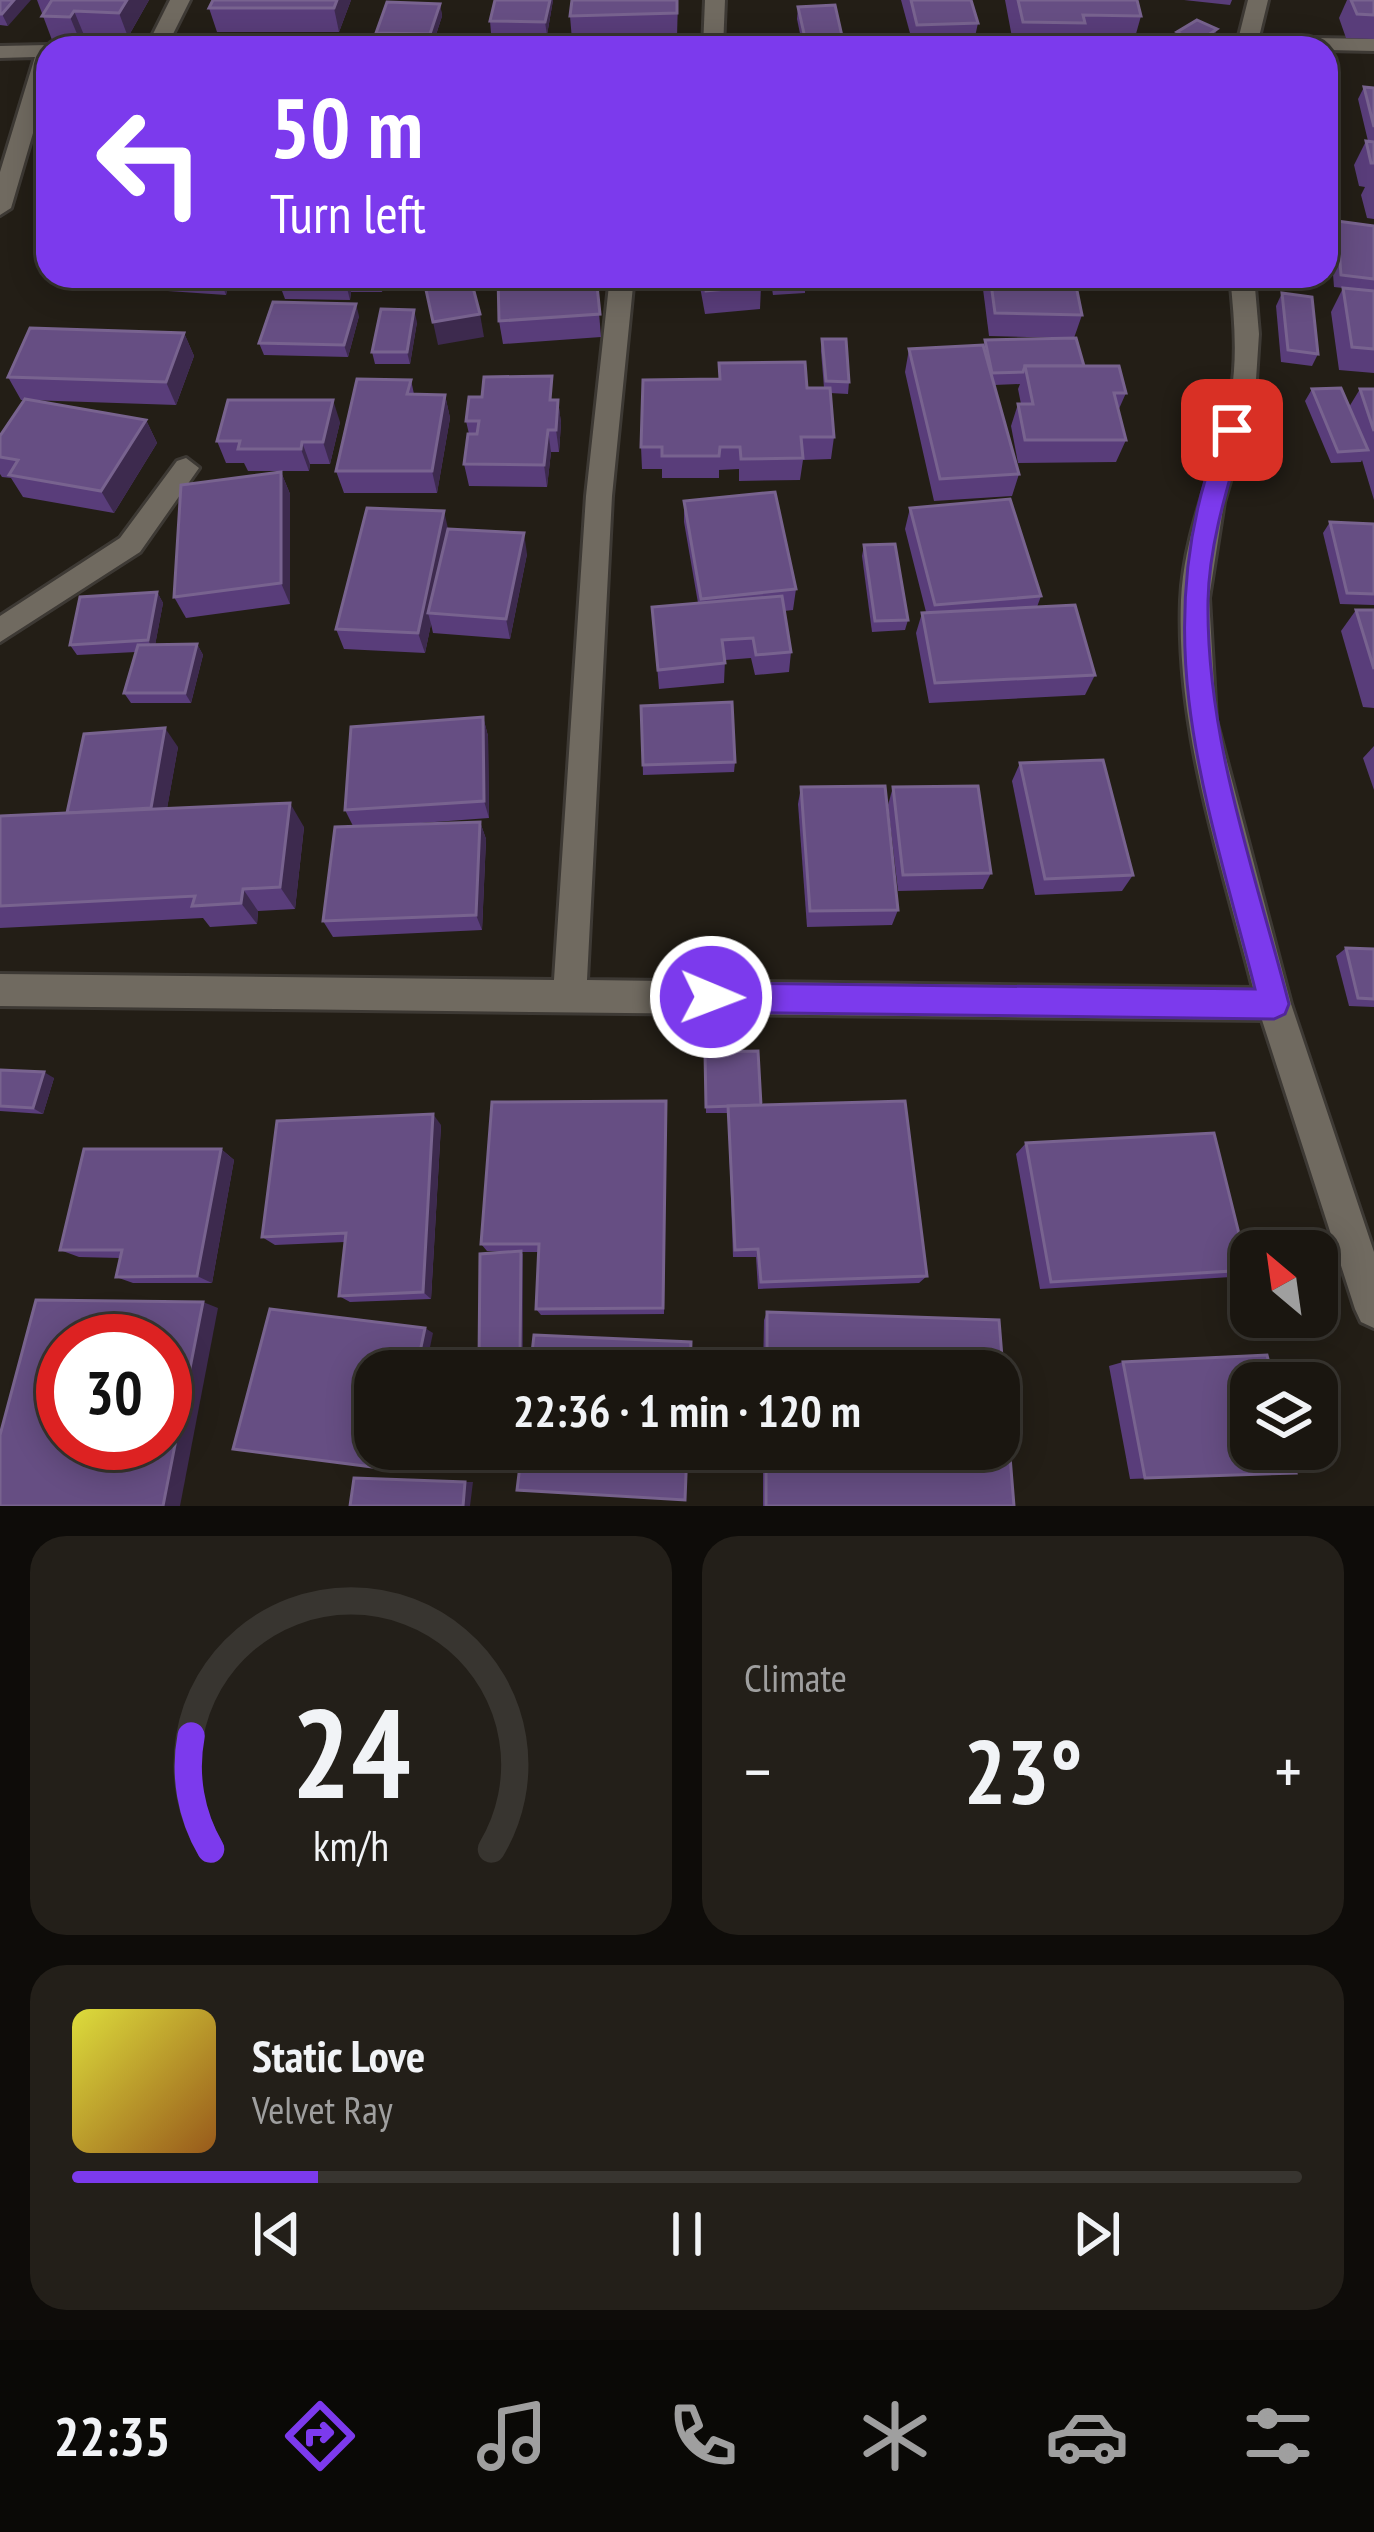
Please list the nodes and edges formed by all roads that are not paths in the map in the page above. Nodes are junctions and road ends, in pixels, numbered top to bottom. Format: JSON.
{"nodes":[{"id":1,"x":180,"y":0,"type":"edge"},
{"id":2,"x":715,"y":0,"type":"edge"},
{"id":3,"x":1258,"y":0,"type":"edge"},
{"id":4,"x":162,"y":36,"type":"edge"},
{"id":5,"x":714,"y":36,"type":"edge"},
{"id":6,"x":1249,"y":36,"type":"edge"},
{"id":7,"x":1338,"y":45,"type":"edge"},
{"id":8,"x":1374,"y":45,"type":"edge"},
{"id":9,"x":36,"y":51,"type":"edge"},
{"id":10,"x":0,"y":52,"type":"edge"},
{"id":11,"x":36,"y":88,"type":"edge"},
{"id":12,"x":0,"y":208,"type":"edge"},
{"id":13,"x":621,"y":288,"type":"edge"},
{"id":14,"x":1243,"y":288,"type":"edge"},
{"id":15,"x":186,"y":468,"type":"dead end"},
{"id":16,"x":0,"y":631,"type":"edge"},
{"id":17,"x":0,"y":990,"type":"edge"},
{"id":18,"x":570,"y":995,"type":"junction"},
{"id":19,"x":1274,"y":1004,"type":"junction"},
{"id":20,"x":1374,"y":1310,"type":"edge"}],
"edges":[{"from":1,"to":4,"type":"street"},
{"from":2,"to":5,"type":"street"},
{"from":3,"to":6,"type":"street"},
{"from":7,"to":8,"type":"street"},
{"from":9,"to":10,"type":"street"},
{"from":11,"to":12,"type":"street"},
{"from":13,"to":18,"type":"street"},
{"from":14,"to":19,"type":"street"},
{"from":15,"to":16,"type":"street"},
{"from":17,"to":18,"type":"street"},
{"from":18,"to":19,"type":"street"},
{"from":19,"to":20,"type":"street"}]}
